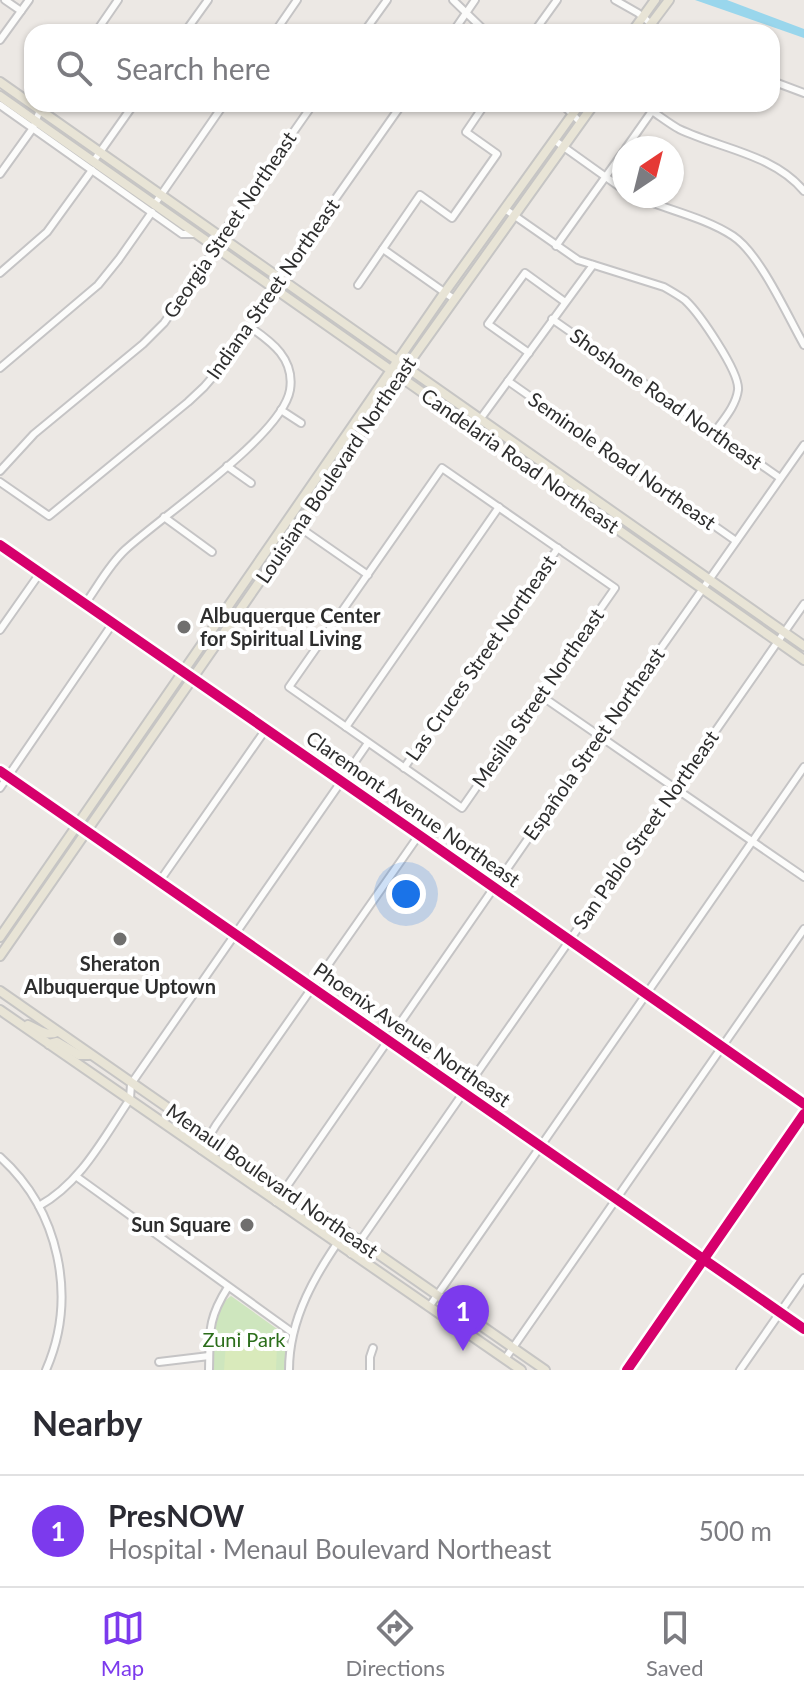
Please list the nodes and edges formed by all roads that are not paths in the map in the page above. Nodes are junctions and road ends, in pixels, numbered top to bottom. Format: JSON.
{"nodes":[{"id":1,"x":5,"y":0,"type":"edge"},
{"id":2,"x":29,"y":0,"type":"edge"},
{"id":3,"x":118,"y":0,"type":"edge"},
{"id":4,"x":208,"y":0,"type":"edge"},
{"id":5,"x":297,"y":0,"type":"edge"},
{"id":6,"x":387,"y":0,"type":"edge"},
{"id":7,"x":453,"y":0,"type":"edge"},
{"id":8,"x":475,"y":0,"type":"edge"},
{"id":9,"x":557,"y":0,"type":"edge"},
{"id":10,"x":615,"y":0,"type":"edge"},
{"id":11,"x":655,"y":0,"type":"edge"},
{"id":12,"x":669,"y":0,"type":"edge"},
{"id":13,"x":21,"y":11,"type":"junction"},
{"id":14,"x":466,"y":13,"type":"junction"},
{"id":15,"x":642,"y":17,"type":"junction"},
{"id":16,"x":102,"y":24,"type":"edge"},
{"id":17,"x":191,"y":24,"type":"edge"},
{"id":18,"x":280,"y":24,"type":"edge"},
{"id":19,"x":370,"y":24,"type":"edge"},
{"id":20,"x":458,"y":24,"type":"edge"},
{"id":21,"x":478,"y":24,"type":"edge"},
{"id":22,"x":540,"y":24,"type":"edge"},
{"id":23,"x":637,"y":24,"type":"edge"},
{"id":24,"x":646,"y":24,"type":"edge"},
{"id":25,"x":651,"y":24,"type":"edge"},
{"id":26,"x":0,"y":40,"type":"edge"},
{"id":27,"x":0,"y":82,"type":"edge"},
{"id":28,"x":780,"y":84,"type":"edge"},
{"id":29,"x":804,"y":93,"type":"edge"},
{"id":30,"x":0,"y":96,"type":"edge"},
{"id":31,"x":24,"y":96,"type":"edge"},
{"id":32,"x":0,"y":105,"type":"edge"},
{"id":33,"x":40,"y":112,"type":"edge"},
{"id":34,"x":48,"y":112,"type":"edge"},
{"id":35,"x":128,"y":112,"type":"edge"},
{"id":36,"x":218,"y":112,"type":"edge"},
{"id":37,"x":307,"y":112,"type":"edge"},
{"id":38,"x":396,"y":112,"type":"edge"},
{"id":39,"x":480,"y":112,"type":"edge"},
{"id":40,"x":570,"y":112,"type":"edge"},
{"id":41,"x":575,"y":112,"type":"edge"},
{"id":42,"x":589,"y":112,"type":"edge"},
{"id":43,"x":651,"y":112,"type":"edge"},
{"id":44,"x":653,"y":112,"type":"edge"},
{"id":45,"x":573,"y":115,"type":"junction"},
{"id":46,"x":581,"y":123,"type":"junction"},
{"id":47,"x":35,"y":125,"type":"junction"},
{"id":48,"x":635,"y":136,"type":"edge"},
{"id":49,"x":554,"y":140,"type":"junction"},
{"id":50,"x":563,"y":147,"type":"junction"},
{"id":51,"x":99,"y":152,"type":"junction"},
{"id":52,"x":93,"y":166,"type":"junction"},
{"id":53,"x":612,"y":168,"type":"edge"},
{"id":54,"x":0,"y":174,"type":"edge"},
{"id":55,"x":605,"y":177,"type":"junction"},
{"id":56,"x":612,"y":182,"type":"edge"},
{"id":57,"x":804,"y":191,"type":"edge"},
{"id":58,"x":160,"y":195,"type":"junction"},
{"id":59,"x":153,"y":208,"type":"junction"},
{"id":60,"x":667,"y":208,"type":"edge"},
{"id":61,"x":505,"y":209,"type":"junction"},
{"id":62,"x":514,"y":215,"type":"junction"},
{"id":63,"x":220,"y":237,"type":"junction"},
{"id":64,"x":556,"y":246,"type":"junction"},
{"id":65,"x":216,"y":248,"type":"junction"},
{"id":66,"x":383,"y":249,"type":"junction"},
{"id":67,"x":593,"y":265,"type":"junction"},
{"id":68,"x":0,"y":273,"type":"edge"},
{"id":69,"x":279,"y":279,"type":"junction"},
{"id":70,"x":358,"y":285,"type":"dead end"},
{"id":71,"x":276,"y":291,"type":"junction"},
{"id":72,"x":445,"y":292,"type":"junction"},
{"id":73,"x":454,"y":299,"type":"junction"},
{"id":74,"x":565,"y":302,"type":"junction"},
{"id":75,"x":552,"y":319,"type":"junction"},
{"id":76,"x":250,"y":327,"type":"junction"},
{"id":77,"x":804,"y":345,"type":"edge"},
{"id":78,"x":529,"y":353,"type":"junction"},
{"id":79,"x":401,"y":365,"type":"junction"},
{"id":80,"x":0,"y":368,"type":"edge"},
{"id":81,"x":395,"y":374,"type":"junction"},
{"id":82,"x":508,"y":381,"type":"junction"},
{"id":83,"x":281,"y":410,"type":"junction"},
{"id":84,"x":480,"y":419,"type":"junction"},
{"id":85,"x":301,"y":423,"type":"dead end"},
{"id":86,"x":473,"y":429,"type":"junction"},
{"id":87,"x":714,"y":433,"type":"junction"},
{"id":88,"x":804,"y":445,"type":"edge"},
{"id":89,"x":227,"y":466,"type":"junction"},
{"id":90,"x":0,"y":471,"type":"edge"},
{"id":91,"x":780,"y":478,"type":"junction"},
{"id":92,"x":0,"y":482,"type":"edge"},
{"id":93,"x":251,"y":483,"type":"dead end"},
{"id":94,"x":499,"y":507,"type":"junction"},
{"id":95,"x":164,"y":517,"type":"junction"},
{"id":96,"x":289,"y":520,"type":"junction"},
{"id":97,"x":298,"y":526,"type":"junction"},
{"id":98,"x":736,"y":541,"type":"junction"},
{"id":99,"x":0,"y":545,"type":"edge"},
{"id":100,"x":558,"y":548,"type":"junction"},
{"id":101,"x":212,"y":552,"type":"dead end"},
{"id":102,"x":40,"y":573,"type":"junction"},
{"id":103,"x":368,"y":575,"type":"junction"},
{"id":104,"x":708,"y":579,"type":"junction"},
{"id":105,"x":702,"y":589,"type":"junction"},
{"id":106,"x":85,"y":604,"type":"junction"},
{"id":107,"x":804,"y":604,"type":"edge"},
{"id":108,"x":113,"y":623,"type":"junction"},
{"id":109,"x":0,"y":630,"type":"edge"},
{"id":110,"x":784,"y":632,"type":"junction"},
{"id":111,"x":778,"y":642,"type":"junction"},
{"id":112,"x":804,"y":646,"type":"edge"},
{"id":113,"x":804,"y":660,"type":"edge"},
{"id":114,"x":184,"y":672,"type":"junction"},
{"id":115,"x":193,"y":679,"type":"junction"},
{"id":116,"x":540,"y":695,"type":"junction"},
{"id":117,"x":346,"y":727,"type":"junction"},
{"id":118,"x":266,"y":729,"type":"junction"},
{"id":119,"x":599,"y":735,"type":"junction"},
{"id":120,"x":368,"y":743,"type":"junction"},
{"id":121,"x":804,"y":767,"type":"edge"},
{"id":122,"x":404,"y":768,"type":"junction"},
{"id":123,"x":0,"y":771,"type":"edge"},
{"id":124,"x":8,"y":777,"type":"junction"},
{"id":125,"x":341,"y":782,"type":"junction"},
{"id":126,"x":0,"y":788,"type":"edge"},
{"id":127,"x":675,"y":788,"type":"junction"},
{"id":128,"x":82,"y":828,"type":"junction"},
{"id":129,"x":419,"y":835,"type":"junction"},
{"id":130,"x":752,"y":841,"type":"junction"},
{"id":131,"x":804,"y":877,"type":"edge"},
{"id":132,"x":159,"y":882,"type":"junction"},
{"id":133,"x":494,"y":887,"type":"junction"},
{"id":134,"x":804,"y":929,"type":"edge"},
{"id":135,"x":235,"y":934,"type":"junction"},
{"id":136,"x":0,"y":937,"type":"edge"},
{"id":137,"x":570,"y":940,"type":"junction"},
{"id":138,"x":0,"y":956,"type":"edge"},
{"id":139,"x":312,"y":987,"type":"junction"},
{"id":140,"x":0,"y":991,"type":"edge"},
{"id":141,"x":646,"y":994,"type":"junction"},
{"id":142,"x":0,"y":1010,"type":"edge"},
{"id":143,"x":16,"y":1021,"type":"junction"},
{"id":144,"x":57,"y":1032,"type":"junction"},
{"id":145,"x":388,"y":1040,"type":"junction"},
{"id":146,"x":49,"y":1044,"type":"junction"},
{"id":147,"x":722,"y":1047,"type":"junction"},
{"id":148,"x":90,"y":1055,"type":"junction"},
{"id":149,"x":89,"y":1070,"type":"junction"},
{"id":150,"x":131,"y":1084,"type":"junction"},
{"id":151,"x":464,"y":1094,"type":"junction"},
{"id":152,"x":130,"y":1099,"type":"junction"},
{"id":153,"x":804,"y":1104,"type":"edge"},
{"id":154,"x":169,"y":1110,"type":"junction"},
{"id":155,"x":804,"y":1114,"type":"edge"},
{"id":156,"x":208,"y":1137,"type":"junction"},
{"id":157,"x":540,"y":1147,"type":"junction"},
{"id":158,"x":201,"y":1150,"type":"junction"},
{"id":159,"x":0,"y":1157,"type":"edge"},
{"id":160,"x":77,"y":1177,"type":"junction"},
{"id":161,"x":284,"y":1190,"type":"junction"},
{"id":162,"x":617,"y":1199,"type":"junction"},
{"id":163,"x":276,"y":1202,"type":"junction"},
{"id":164,"x":39,"y":1206,"type":"junction"},
{"id":165,"x":345,"y":1232,"type":"junction"},
{"id":166,"x":359,"y":1242,"type":"junction"},
{"id":167,"x":337,"y":1243,"type":"junction"},
{"id":168,"x":351,"y":1254,"type":"junction"},
{"id":169,"x":703,"y":1260,"type":"junction"},
{"id":170,"x":804,"y":1278,"type":"edge"},
{"id":171,"x":228,"y":1287,"type":"junction"},
{"id":172,"x":437,"y":1295,"type":"junction"},
{"id":173,"x":429,"y":1307,"type":"junction"},
{"id":174,"x":780,"y":1312,"type":"junction"},
{"id":175,"x":804,"y":1329,"type":"edge"},
{"id":176,"x":293,"y":1333,"type":"junction"},
{"id":177,"x":373,"y":1348,"type":"dead end"},
{"id":178,"x":513,"y":1348,"type":"junction"},
{"id":179,"x":209,"y":1356,"type":"junction"},
{"id":180,"x":505,"y":1359,"type":"junction"},
{"id":181,"x":159,"y":1362,"type":"dead end"},
{"id":182,"x":46,"y":1370,"type":"edge"},
{"id":183,"x":209,"y":1370,"type":"edge"},
{"id":184,"x":289,"y":1370,"type":"edge"},
{"id":185,"x":370,"y":1370,"type":"edge"},
{"id":186,"x":521,"y":1370,"type":"edge"},
{"id":187,"x":545,"y":1370,"type":"edge"},
{"id":188,"x":627,"y":1370,"type":"edge"},
{"id":189,"x":740,"y":1370,"type":"edge"}],
"edges":[{"from":1,"to":13,"type":"street"},
{"from":2,"to":13,"type":"street"},
{"from":3,"to":16,"type":"street"},
{"from":4,"to":17,"type":"street"},
{"from":5,"to":18,"type":"street"},
{"from":6,"to":19,"type":"street"},
{"from":7,"to":14,"type":"street"},
{"from":8,"to":14,"type":"street"},
{"from":9,"to":22,"type":"street"},
{"from":10,"to":15,"type":"street"},
{"from":11,"to":15,"type":"main road"},
{"from":12,"to":25,"type":"main road"},
{"from":13,"to":26,"type":"street"},
{"from":14,"to":20,"type":"street"},
{"from":14,"to":21,"type":"street"},
{"from":15,"to":23,"type":"main road"},
{"from":15,"to":24,"type":"street"},
{"from":27,"to":31,"type":"main road","name":"Candelaria Road Northeast"},
{"from":28,"to":29,"type":"street"},
{"from":30,"to":47,"type":"main road","name":"Candelaria Road Northeast"},
{"from":32,"to":47,"type":"street"},
{"from":33,"to":47,"type":"street"},
{"from":34,"to":51,"type":"main road","name":"Candelaria Road Northeast"},
{"from":35,"to":51,"type":"street"},
{"from":36,"to":58,"type":"street"},
{"from":37,"to":63,"type":"street","name":"Georgia Street Northeast"},
{"from":38,"to":69,"type":"street","name":"Indiana Street Northeast"},
{"from":39,"to":66,"type":"street"},
{"from":40,"to":45,"type":"street"},
{"from":41,"to":45,"type":"main road","name":"Louisiana Boulevard Northeast"},
{"from":42,"to":46,"type":"main road","name":"Louisiana Boulevard Northeast"},
{"from":43,"to":48,"type":"street"},
{"from":44,"to":57,"type":"street"},
{"from":45,"to":46,"type":"street"},
{"from":45,"to":49,"type":"main road","name":"Louisiana Boulevard Northeast"},
{"from":46,"to":50,"type":"main road","name":"Louisiana Boulevard Northeast"},
{"from":47,"to":52,"type":"main road","name":"Candelaria Road Northeast"},
{"from":47,"to":54,"type":"street"},
{"from":49,"to":50,"type":"street"},
{"from":49,"to":61,"type":"main road","name":"Louisiana Boulevard Northeast"},
{"from":50,"to":55,"type":"street"},
{"from":50,"to":62,"type":"main road","name":"Louisiana Boulevard Northeast"},
{"from":51,"to":52,"type":"street"},
{"from":51,"to":58,"type":"main road","name":"Candelaria Road Northeast"},
{"from":52,"to":59,"type":"main road","name":"Candelaria Road Northeast"},
{"from":52,"to":68,"type":"street"},
{"from":53,"to":55,"type":"street"},
{"from":55,"to":56,"type":"street"},
{"from":55,"to":64,"type":"street"},
{"from":58,"to":59,"type":"street"},
{"from":58,"to":63,"type":"main road","name":"Candelaria Road Northeast"},
{"from":59,"to":65,"type":"main road","name":"Candelaria Road Northeast"},
{"from":59,"to":80,"type":"street"},
{"from":60,"to":77,"type":"street"},
{"from":61,"to":62,"type":"street"},
{"from":61,"to":72,"type":"main road","name":"Louisiana Boulevard Northeast"},
{"from":62,"to":64,"type":"street"},
{"from":62,"to":73,"type":"main road","name":"Louisiana Boulevard Northeast"},
{"from":63,"to":65,"type":"street","name":"Georgia Street Northeast"},
{"from":63,"to":69,"type":"main road","name":"Candelaria Road Northeast"},
{"from":64,"to":67,"type":"street"},
{"from":65,"to":71,"type":"main road","name":"Candelaria Road Northeast"},
{"from":65,"to":90,"type":"street","name":"Georgia Street Northeast"},
{"from":66,"to":70,"type":"street"},
{"from":66,"to":72,"type":"street"},
{"from":67,"to":74,"type":"street"},
{"from":67,"to":87,"type":"street"},
{"from":69,"to":71,"type":"street","name":"Indiana Street Northeast"},
{"from":69,"to":79,"type":"main road","name":"Candelaria Road Northeast"},
{"from":71,"to":76,"type":"street","name":"Indiana Street Northeast"},
{"from":71,"to":81,"type":"main road","name":"Candelaria Road Northeast"},
{"from":72,"to":73,"type":"street"},
{"from":72,"to":79,"type":"main road","name":"Louisiana Boulevard Northeast"},
{"from":73,"to":79,"type":"main road","name":"Louisiana Boulevard Northeast"},
{"from":74,"to":75,"type":"street"},
{"from":74,"to":78,"type":"street"},
{"from":75,"to":78,"type":"street"},
{"from":75,"to":87,"type":"street","name":"Shoshone Road Northeast"},
{"from":76,"to":83,"type":"street"},
{"from":76,"to":92,"type":"street","name":"Indiana Street Northeast"},
{"from":78,"to":82,"type":"street"},
{"from":79,"to":81,"type":"main road","name":"Louisiana Boulevard Northeast"},
{"from":79,"to":84,"type":"main road","name":"Candelaria Road Northeast"},
{"from":81,"to":86,"type":"main road","name":"Candelaria Road Northeast"},
{"from":81,"to":96,"type":"main road","name":"Louisiana Boulevard Northeast"},
{"from":81,"to":97,"type":"main road","name":"Louisiana Boulevard Northeast"},
{"from":82,"to":84,"type":"street"},
{"from":82,"to":98,"type":"street","name":"Seminole Road Northeast"},
{"from":83,"to":85,"type":"street"},
{"from":83,"to":89,"type":"street"},
{"from":84,"to":86,"type":"street"},
{"from":84,"to":104,"type":"main road","name":"Candelaria Road Northeast"},
{"from":86,"to":105,"type":"main road","name":"Candelaria Road Northeast"},
{"from":87,"to":91,"type":"street","name":"Shoshone Road Northeast"},
{"from":88,"to":91,"type":"street","name":"Española Street Northeast"},
{"from":89,"to":93,"type":"street"},
{"from":89,"to":95,"type":"street"},
{"from":91,"to":98,"type":"street","name":"Española Street Northeast"},
{"from":94,"to":100,"type":"street"},
{"from":94,"to":103,"type":"street"},
{"from":94,"to":117,"type":"street"},
{"from":95,"to":101,"type":"street"},
{"from":95,"to":106,"type":"street"},
{"from":96,"to":97,"type":"street"},
{"from":96,"to":114,"type":"main road","name":"Louisiana Boulevard Northeast"},
{"from":97,"to":103,"type":"street"},
{"from":97,"to":115,"type":"main road","name":"Louisiana Boulevard Northeast"},
{"from":98,"to":104,"type":"street","name":"Española Street Northeast"},
{"from":99,"to":102,"type":"street","name":"Claremont Avenue Northeast"},
{"from":100,"to":116,"type":"street","name":"Mesilla Street Northeast"},
{"from":100,"to":122,"type":"street","name":"Las Cruces Street Northeast"},
{"from":102,"to":106,"type":"street","name":"Claremont Avenue Northeast"},
{"from":102,"to":109,"type":"street"},
{"from":103,"to":117,"type":"street"},
{"from":104,"to":105,"type":"street","name":"Española Street Northeast"},
{"from":104,"to":110,"type":"main road","name":"Candelaria Road Northeast"},
{"from":105,"to":111,"type":"main road","name":"Candelaria Road Northeast"},
{"from":105,"to":119,"type":"street","name":"Española Street Northeast"},
{"from":106,"to":108,"type":"street","name":"Claremont Avenue Northeast"},
{"from":107,"to":110,"type":"street","name":"San Pablo Street Northeast"},
{"from":108,"to":114,"type":"street","name":"Claremont Avenue Northeast"},
{"from":108,"to":124,"type":"street"},
{"from":110,"to":111,"type":"street","name":"San Pablo Street Northeast"},
{"from":110,"to":112,"type":"main road","name":"Candelaria Road Northeast"},
{"from":111,"to":113,"type":"main road","name":"Candelaria Road Northeast"},
{"from":111,"to":127,"type":"street","name":"San Pablo Street Northeast"},
{"from":114,"to":115,"type":"street","name":"Claremont Avenue Northeast"},
{"from":114,"to":128,"type":"main road","name":"Louisiana Boulevard Northeast"},
{"from":115,"to":118,"type":"street","name":"Claremont Avenue Northeast"},
{"from":115,"to":128,"type":"main road","name":"Louisiana Boulevard Northeast"},
{"from":116,"to":119,"type":"street"},
{"from":116,"to":122,"type":"street","name":"Mesilla Street Northeast"},
{"from":117,"to":120,"type":"street"},
{"from":118,"to":125,"type":"street","name":"Claremont Avenue Northeast"},
{"from":118,"to":132,"type":"street"},
{"from":119,"to":127,"type":"street"},
{"from":119,"to":133,"type":"street","name":"Española Street Northeast"},
{"from":120,"to":122,"type":"street"},
{"from":120,"to":125,"type":"street"},
{"from":121,"to":130,"type":"street"},
{"from":123,"to":124,"type":"street","name":"Phoenix Avenue Northeast"},
{"from":124,"to":126,"type":"street"},
{"from":124,"to":128,"type":"street","name":"Phoenix Avenue Northeast"},
{"from":125,"to":129,"type":"street","name":"Claremont Avenue Northeast"},
{"from":125,"to":135,"type":"street"},
{"from":127,"to":130,"type":"street"},
{"from":127,"to":137,"type":"street","name":"San Pablo Street Northeast"},
{"from":128,"to":132,"type":"street","name":"Phoenix Avenue Northeast"},
{"from":128,"to":136,"type":"main road","name":"Louisiana Boulevard Northeast"},
{"from":128,"to":138,"type":"main road","name":"Louisiana Boulevard Northeast"},
{"from":129,"to":133,"type":"street","name":"Claremont Avenue Northeast"},
{"from":129,"to":139,"type":"street"},
{"from":130,"to":131,"type":"street"},
{"from":130,"to":141,"type":"street"},
{"from":132,"to":135,"type":"street","name":"Phoenix Avenue Northeast"},
{"from":133,"to":137,"type":"street","name":"Claremont Avenue Northeast"},
{"from":133,"to":145,"type":"street","name":"Española Street Northeast"},
{"from":134,"to":147,"type":"street"},
{"from":135,"to":139,"type":"street","name":"Phoenix Avenue Northeast"},
{"from":135,"to":150,"type":"street"},
{"from":137,"to":141,"type":"street","name":"Claremont Avenue Northeast"},
{"from":137,"to":151,"type":"street","name":"San Pablo Street Northeast"},
{"from":139,"to":145,"type":"street","name":"Phoenix Avenue Northeast"},
{"from":139,"to":156,"type":"street"},
{"from":140,"to":144,"type":"main road","name":"Menaul Boulevard Northeast"},
{"from":141,"to":147,"type":"street","name":"Claremont Avenue Northeast"},
{"from":141,"to":157,"type":"street"},
{"from":142,"to":143,"type":"main road","name":"Menaul Boulevard Northeast"},
{"from":143,"to":144,"type":"main road"},
{"from":143,"to":146,"type":"main road","name":"Menaul Boulevard Northeast"},
{"from":144,"to":148,"type":"main road","name":"Menaul Boulevard Northeast"},
{"from":145,"to":151,"type":"street","name":"Phoenix Avenue Northeast"},
{"from":145,"to":161,"type":"street","name":"Española Street Northeast"},
{"from":146,"to":148,"type":"main road"},
{"from":146,"to":149,"type":"main road","name":"Menaul Boulevard Northeast"},
{"from":147,"to":153,"type":"street","name":"Claremont Avenue Northeast"},
{"from":147,"to":162,"type":"street"},
{"from":148,"to":150,"type":"main road","name":"Menaul Boulevard Northeast"},
{"from":149,"to":150,"type":"main road"},
{"from":149,"to":152,"type":"main road","name":"Menaul Boulevard Northeast"},
{"from":150,"to":152,"type":"street"},
{"from":150,"to":154,"type":"main road","name":"Menaul Boulevard Northeast"},
{"from":151,"to":157,"type":"street","name":"Phoenix Avenue Northeast"},
{"from":151,"to":166,"type":"street","name":"San Pablo Street Northeast"},
{"from":152,"to":154,"type":"main road"},
{"from":152,"to":158,"type":"main road","name":"Menaul Boulevard Northeast"},
{"from":152,"to":160,"type":"street"},
{"from":154,"to":156,"type":"main road","name":"Menaul Boulevard Northeast"},
{"from":155,"to":169,"type":"street"},
{"from":156,"to":158,"type":"street"},
{"from":156,"to":161,"type":"main road","name":"Menaul Boulevard Northeast"},
{"from":157,"to":162,"type":"street","name":"Phoenix Avenue Northeast"},
{"from":157,"to":172,"type":"street"},
{"from":158,"to":163,"type":"main road","name":"Menaul Boulevard Northeast"},
{"from":159,"to":164,"type":"street"},
{"from":160,"to":164,"type":"street"},
{"from":160,"to":171,"type":"street"},
{"from":161,"to":163,"type":"street","name":"Española Street Northeast"},
{"from":161,"to":165,"type":"main road","name":"Menaul Boulevard Northeast"},
{"from":162,"to":169,"type":"street","name":"Phoenix Avenue Northeast"},
{"from":162,"to":178,"type":"street"},
{"from":163,"to":167,"type":"main road","name":"Menaul Boulevard Northeast"},
{"from":164,"to":182,"type":"street"},
{"from":165,"to":166,"type":"main road","name":"Menaul Boulevard Northeast"},
{"from":165,"to":167,"type":"street"},
{"from":166,"to":168,"type":"street","name":"San Pablo Street Northeast"},
{"from":166,"to":172,"type":"main road","name":"Menaul Boulevard Northeast"},
{"from":167,"to":168,"type":"main road","name":"Menaul Boulevard Northeast"},
{"from":167,"to":176,"type":"street"},
{"from":168,"to":173,"type":"main road","name":"Menaul Boulevard Northeast"},
{"from":169,"to":174,"type":"street","name":"Phoenix Avenue Northeast"},
{"from":169,"to":188,"type":"street"},
{"from":170,"to":174,"type":"street"},
{"from":171,"to":176,"type":"street"},
{"from":171,"to":179,"type":"street"},
{"from":172,"to":173,"type":"street"},
{"from":172,"to":178,"type":"main road","name":"Menaul Boulevard Northeast"},
{"from":173,"to":180,"type":"main road","name":"Menaul Boulevard Northeast"},
{"from":174,"to":175,"type":"street","name":"Phoenix Avenue Northeast"},
{"from":174,"to":189,"type":"street"},
{"from":176,"to":184,"type":"street"},
{"from":177,"to":185,"type":"street"},
{"from":178,"to":180,"type":"street"},
{"from":178,"to":187,"type":"main road","name":"Menaul Boulevard Northeast"},
{"from":179,"to":181,"type":"street"},
{"from":179,"to":183,"type":"street"},
{"from":180,"to":186,"type":"main road","name":"Menaul Boulevard Northeast"}]}
